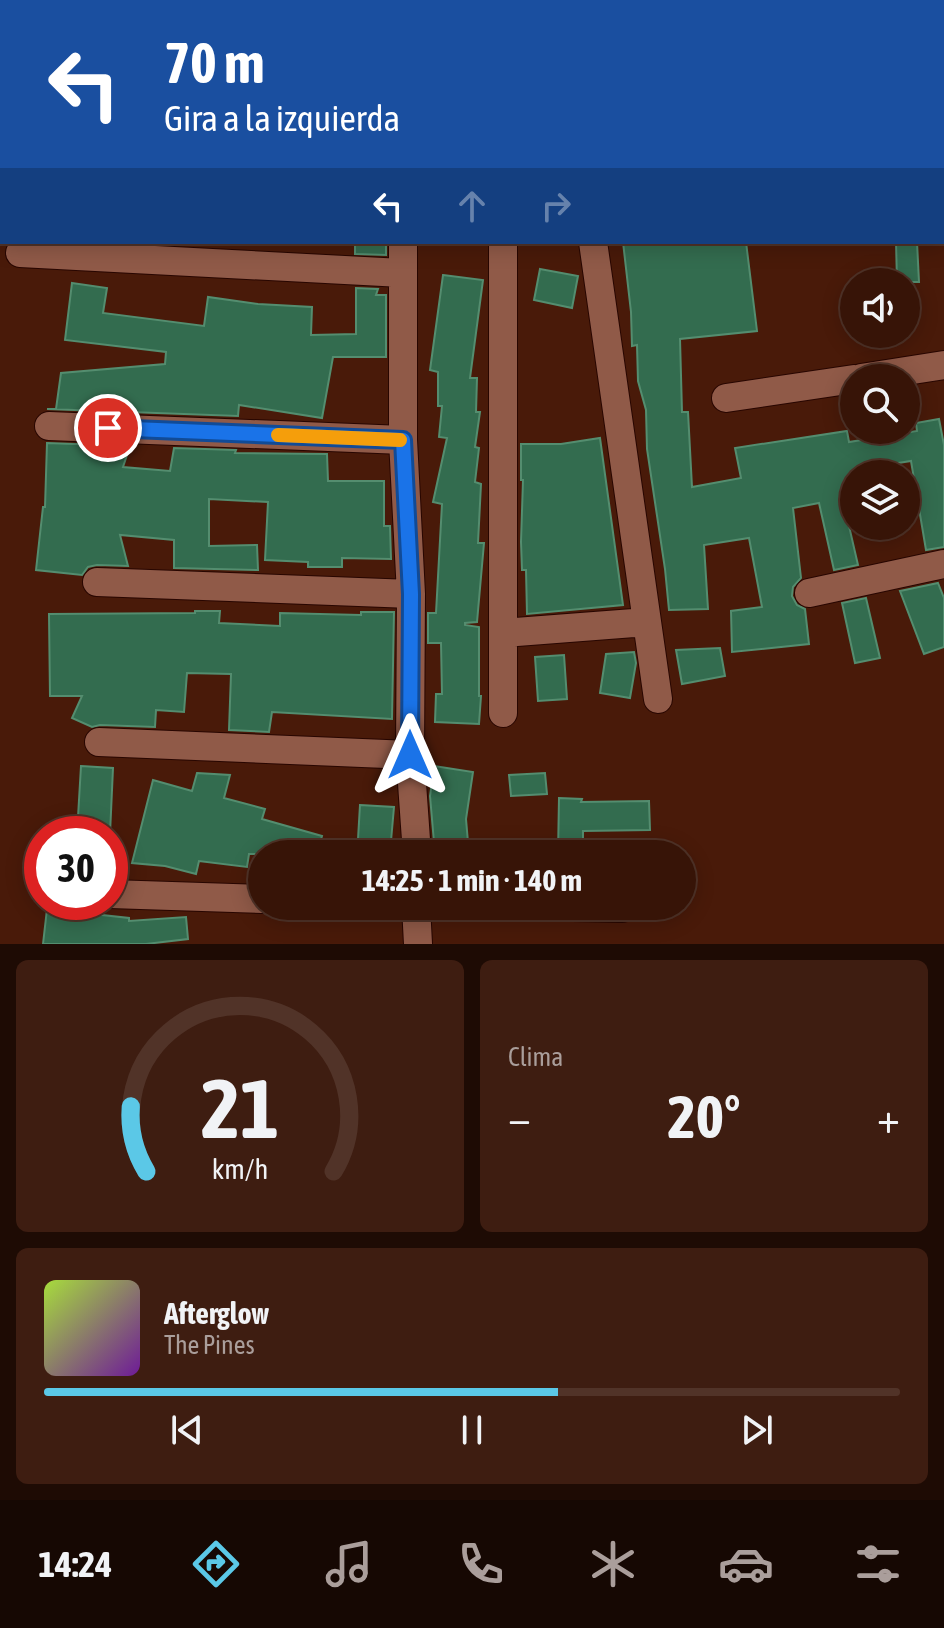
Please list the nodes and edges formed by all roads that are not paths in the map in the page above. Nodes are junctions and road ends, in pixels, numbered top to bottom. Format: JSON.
{"nodes":[{"id":1,"x":403,"y":244,"type":"edge"},
{"id":2,"x":503,"y":244,"type":"edge"},
{"id":3,"x":593,"y":244,"type":"edge"},
{"id":4,"x":20,"y":253,"type":"dead end"},
{"id":5,"x":402,"y":273,"type":"junction"},
{"id":6,"x":944,"y":365,"type":"edge"},
{"id":7,"x":920,"y":369,"type":"edge"},
{"id":8,"x":840,"y":381,"type":"edge"},
{"id":9,"x":726,"y":398,"type":"dead end"},
{"id":10,"x":49,"y":426,"type":"dead end"},
{"id":11,"x":403,"y":440,"type":"junction"},
{"id":12,"x":944,"y":564,"type":"edge"},
{"id":13,"x":97,"y":582,"type":"dead end"},
{"id":14,"x":809,"y":593,"type":"dead end"},
{"id":15,"x":411,"y":594,"type":"junction"},
{"id":16,"x":647,"y":622,"type":"junction"},
{"id":17,"x":503,"y":633,"type":"junction"},
{"id":18,"x":658,"y":699,"type":"dead end"},
{"id":19,"x":503,"y":713,"type":"dead end"},
{"id":20,"x":99,"y":742,"type":"dead end"},
{"id":21,"x":410,"y":755,"type":"junction"},
{"id":22,"x":416,"y":840,"type":"edge"},
{"id":23,"x":128,"y":895,"type":"edge"},
{"id":24,"x":248,"y":899,"type":"edge"},
{"id":25,"x":417,"y":920,"type":"edge"},
{"id":26,"x":418,"y":944,"type":"edge"}],
"edges":[{"from":1,"to":5,"type":"street"},
{"from":2,"to":17,"type":"street"},
{"from":3,"to":16,"type":"street"},
{"from":4,"to":5,"type":"street"},
{"from":5,"to":11,"type":"street"},
{"from":6,"to":7,"type":"street"},
{"from":8,"to":9,"type":"street"},
{"from":10,"to":11,"type":"street"},
{"from":11,"to":15,"type":"street"},
{"from":12,"to":14,"type":"street"},
{"from":13,"to":15,"type":"street"},
{"from":15,"to":21,"type":"street"},
{"from":16,"to":17,"type":"street"},
{"from":16,"to":18,"type":"street"},
{"from":17,"to":19,"type":"street"},
{"from":20,"to":21,"type":"street"},
{"from":21,"to":22,"type":"street"},
{"from":23,"to":24,"type":"street"},
{"from":25,"to":26,"type":"street"}]}
